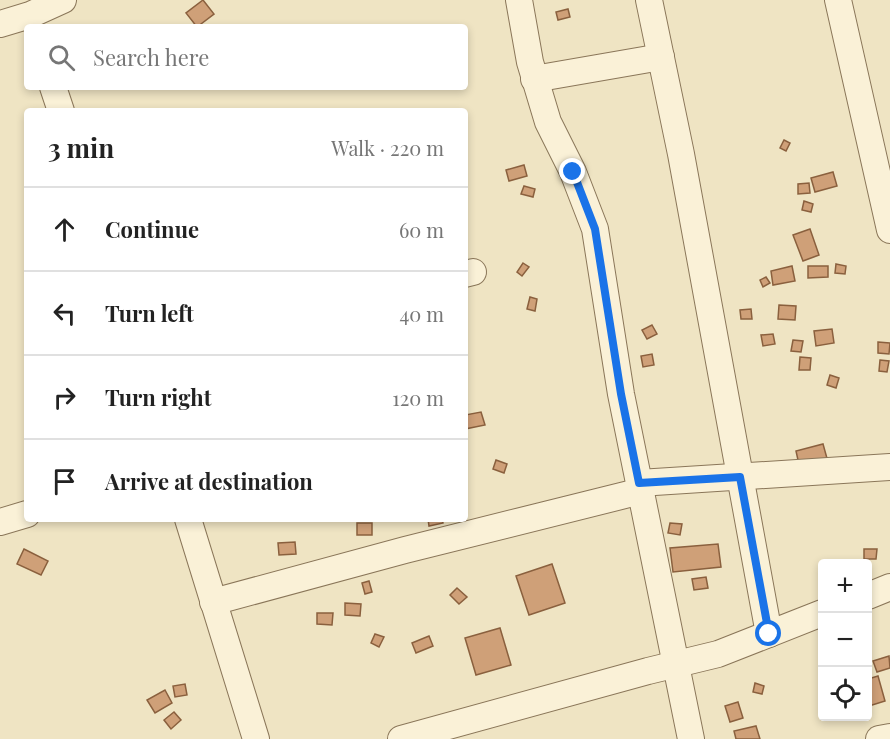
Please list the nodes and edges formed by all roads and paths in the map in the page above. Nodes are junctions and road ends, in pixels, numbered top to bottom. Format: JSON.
{"nodes":[{"id":1,"x":63,"y":0,"type":"edge"},
{"id":2,"x":519,"y":0,"type":"edge"},
{"id":3,"x":649,"y":0,"type":"edge"},
{"id":4,"x":838,"y":0,"type":"edge"},
{"id":5,"x":30,"y":14,"type":"edge"},
{"id":6,"x":0,"y":24,"type":"edge"},
{"id":7,"x":661,"y":57,"type":"junction"},
{"id":8,"x":534,"y":79,"type":"junction"},
{"id":9,"x":54,"y":90,"type":"edge"},
{"id":10,"x":60,"y":108,"type":"edge"},
{"id":11,"x":880,"y":143,"type":"edge"},
{"id":12,"x":890,"y":230,"type":"edge"},
{"id":13,"x":890,"y":467,"type":"edge"},
{"id":14,"x":740,"y":477,"type":"junction"},
{"id":15,"x":640,"y":487,"type":"junction"},
{"id":16,"x":24,"y":515,"type":"edge"},
{"id":17,"x":0,"y":522,"type":"edge"},
{"id":18,"x":189,"y":522,"type":"edge"},
{"id":19,"x":890,"y":587,"type":"edge"},
{"id":20,"x":872,"y":594,"type":"edge"},
{"id":21,"x":213,"y":602,"type":"junction"},
{"id":22,"x":818,"y":615,"type":"edge"},
{"id":23,"x":769,"y":634,"type":"junction"},
{"id":24,"x":676,"y":664,"type":"junction"},
{"id":25,"x":890,"y":737,"type":"edge"},
{"id":26,"x":256,"y":739,"type":"edge"},
{"id":27,"x":401,"y":739,"type":"edge"},
{"id":28,"x":691,"y":739,"type":"edge"},
{"id":29,"x":879,"y":739,"type":"edge"}],
"edges":[{"from":1,"to":5,"type":"street"},
{"from":2,"to":8,"type":"street"},
{"from":3,"to":7,"type":"street"},
{"from":4,"to":11,"type":"street"},
{"from":5,"to":6,"type":"street"},
{"from":7,"to":8,"type":"street"},
{"from":7,"to":14,"type":"street"},
{"from":8,"to":15,"type":"street"},
{"from":9,"to":10,"type":"street"},
{"from":11,"to":12,"type":"street"},
{"from":13,"to":14,"type":"street"},
{"from":14,"to":15,"type":"street"},
{"from":14,"to":23,"type":"street"},
{"from":15,"to":21,"type":"street"},
{"from":15,"to":24,"type":"street"},
{"from":16,"to":17,"type":"street"},
{"from":18,"to":21,"type":"street"},
{"from":19,"to":20,"type":"street"},
{"from":21,"to":26,"type":"street"},
{"from":22,"to":23,"type":"street"},
{"from":23,"to":24,"type":"street"},
{"from":24,"to":27,"type":"street"},
{"from":24,"to":28,"type":"street"},
{"from":25,"to":29,"type":"street"}]}
